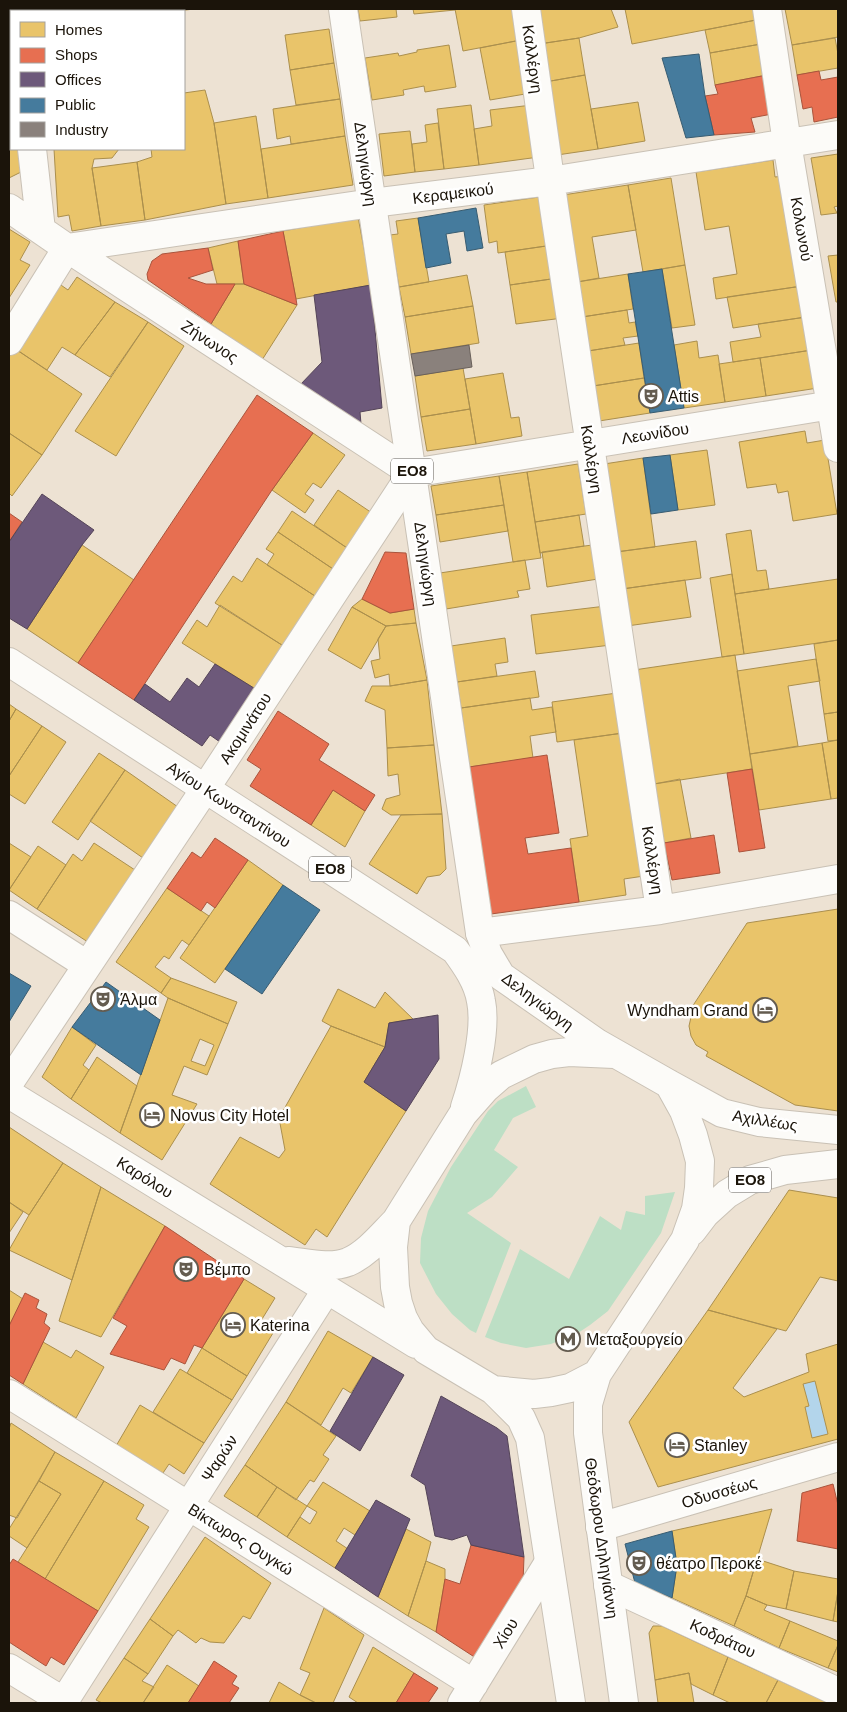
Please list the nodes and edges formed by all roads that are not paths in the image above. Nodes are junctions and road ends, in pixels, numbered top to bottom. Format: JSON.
{"nodes":[{"id":1,"x":344,"y":9,"type":"edge"},
{"id":2,"x":526,"y":9,"type":"edge"},
{"id":3,"x":767,"y":9,"type":"edge"},
{"id":4,"x":838,"y":135,"type":"edge"},
{"id":5,"x":788,"y":143,"type":"junction"},
{"id":6,"x":32,"y":150,"type":"edge"},
{"id":7,"x":550,"y":181,"type":"junction"},
{"id":8,"x":372,"y":204,"type":"junction"},
{"id":9,"x":9,"y":208,"type":"edge"},
{"id":10,"x":41,"y":230,"type":"junction"},
{"id":11,"x":68,"y":248,"type":"junction"},
{"id":12,"x":9,"y":341,"type":"edge"},
{"id":13,"x":835,"y":405,"type":"edge"},
{"id":14,"x":589,"y":444,"type":"junction"},
{"id":15,"x":838,"y":448,"type":"edge"},
{"id":16,"x":412,"y":472,"type":"junction"},
{"id":17,"x":9,"y":662,"type":"edge"},
{"id":18,"x":205,"y":789,"type":"junction"},
{"id":19,"x":838,"y":879,"type":"edge"},
{"id":20,"x":660,"y":910,"type":"junction"},
{"id":21,"x":9,"y":915,"type":"edge"},
{"id":22,"x":480,"y":933,"type":"junction"},
{"id":23,"x":87,"y":965,"type":"junction"},
{"id":24,"x":618,"y":1054,"type":"junction"},
{"id":25,"x":9,"y":1083,"type":"edge"},
{"id":26,"x":669,"y":1084,"type":"junction"},
{"id":27,"x":9,"y":1094,"type":"edge"},
{"id":28,"x":463,"y":1114,"type":"junction"},
{"id":29,"x":838,"y":1130,"type":"edge"},
{"id":30,"x":838,"y":1164,"type":"edge"},
{"id":31,"x":396,"y":1221,"type":"junction"},
{"id":32,"x":685,"y":1240,"type":"junction"},
{"id":33,"x":280,"y":1260,"type":"junction"},
{"id":34,"x":327,"y":1289,"type":"junction"},
{"id":35,"x":426,"y":1350,"type":"junction"},
{"id":36,"x":597,"y":1374,"type":"junction"},
{"id":37,"x":493,"y":1390,"type":"junction"},
{"id":38,"x":9,"y":1394,"type":"edge"},
{"id":39,"x":838,"y":1456,"type":"edge"},
{"id":40,"x":188,"y":1506,"type":"junction"},
{"id":41,"x":600,"y":1527,"type":"junction"},
{"id":42,"x":549,"y":1562,"type":"junction"},
{"id":43,"x":608,"y":1585,"type":"junction"},
{"id":44,"x":9,"y":1668,"type":"edge"},
{"id":45,"x":838,"y":1692,"type":"edge"},
{"id":46,"x":468,"y":1694,"type":"edge"},
{"id":47,"x":64,"y":1703,"type":"edge"},
{"id":48,"x":571,"y":1703,"type":"edge"},
{"id":49,"x":624,"y":1703,"type":"edge"}],
"edges":[{"from":1,"to":8,"type":"street","name":"Δεληγιώργη","number":"ΕΟ8"},
{"from":2,"to":7,"type":"street","name":"Καλλέργη"},
{"from":3,"to":5,"type":"street","name":"Κολωνού"},
{"from":4,"to":5,"type":"street","name":"Κεραμεικού"},
{"from":5,"to":7,"type":"street","name":"Κεραμεικού"},
{"from":5,"to":13,"type":"street","name":"Κολωνού"},
{"from":6,"to":10,"type":"street"},
{"from":7,"to":8,"type":"street","name":"Κεραμεικού"},
{"from":7,"to":14,"type":"street","name":"Καλλέργη"},
{"from":8,"to":11,"type":"street","name":"Κεραμεικού"},
{"from":8,"to":16,"type":"street","name":"Δεληγιώργη","number":"ΕΟ8"},
{"from":9,"to":10,"type":"street","name":"Ζήνωνος"},
{"from":10,"to":11,"type":"street","name":"Ζήνωνος"},
{"from":11,"to":12,"type":"street"},
{"from":11,"to":16,"type":"street","name":"Ζήνωνος"},
{"from":13,"to":14,"type":"street","name":"Λεωνίδου"},
{"from":13,"to":15,"type":"street","name":"Κολωνού"},
{"from":14,"to":16,"type":"street","name":"Λεωνίδου"},
{"from":14,"to":20,"type":"street","name":"Καλλέργη"},
{"from":16,"to":18,"type":"street","name":"Ακομινάτου"},
{"from":16,"to":22,"type":"street","name":"Δεληγιώργη","number":"ΕΟ8"},
{"from":17,"to":18,"type":"street","name":"Αγίου Κωνσταντίνου","number":"ΕΟ8"},
{"from":18,"to":23,"type":"street","name":"Ακομινάτου"},
{"from":18,"to":28,"type":"street","name":"Αγίου Κωνσταντίνου","number":"ΕΟ8"},
{"from":19,"to":20,"type":"street"},
{"from":20,"to":22,"type":"street"},
{"from":21,"to":23,"type":"street"},
{"from":22,"to":24,"type":"street","name":"Δεληγιώργη","number":"ΕΟ8"},
{"from":23,"to":25,"type":"street","name":"Ακομινάτου"},
{"from":24,"to":26,"type":"street","number":"ΕΟ8"},
{"from":24,"to":28,"type":"street","number":"ΕΟ8"},
{"from":26,"to":29,"type":"street","name":"Αχιλλέως","number":"ΕΟ8"},
{"from":26,"to":32,"type":"street","number":"ΕΟ8"},
{"from":27,"to":33,"type":"street","name":"Καρόλου"},
{"from":28,"to":31,"type":"street","number":"ΕΟ8"},
{"from":30,"to":32,"type":"street","number":"ΕΟ8"},
{"from":31,"to":33,"type":"street","name":"Καρόλου"},
{"from":31,"to":35,"type":"street","number":"ΕΟ8"},
{"from":32,"to":36,"type":"street","number":"ΕΟ8"},
{"from":33,"to":34,"type":"street","name":"Καρόλου"},
{"from":34,"to":35,"type":"street","name":"Καρόλου"},
{"from":34,"to":40,"type":"street","name":"Ψαρών"},
{"from":35,"to":37,"type":"street","number":"ΕΟ8"},
{"from":36,"to":37,"type":"street","number":"ΕΟ8"},
{"from":36,"to":41,"type":"street","name":"Θεόδωρου Δηληγιάννη"},
{"from":37,"to":42,"type":"street"},
{"from":38,"to":40,"type":"street","name":"Βίκτωρος Ουγκώ"},
{"from":39,"to":41,"type":"street","name":"Οδυσσέως"},
{"from":40,"to":46,"type":"street","name":"Βίκτωρος Ουγκώ"},
{"from":40,"to":47,"type":"street","name":"Ψαρών"},
{"from":41,"to":43,"type":"street","name":"Θεόδωρου Δηληγιάννη"},
{"from":42,"to":46,"type":"street","name":"Χίου"},
{"from":42,"to":48,"type":"street"},
{"from":43,"to":45,"type":"street","name":"Κοδράτου"},
{"from":43,"to":49,"type":"street","name":"Θεόδωρου Δηληγιάννη"},
{"from":44,"to":47,"type":"street"}]}
